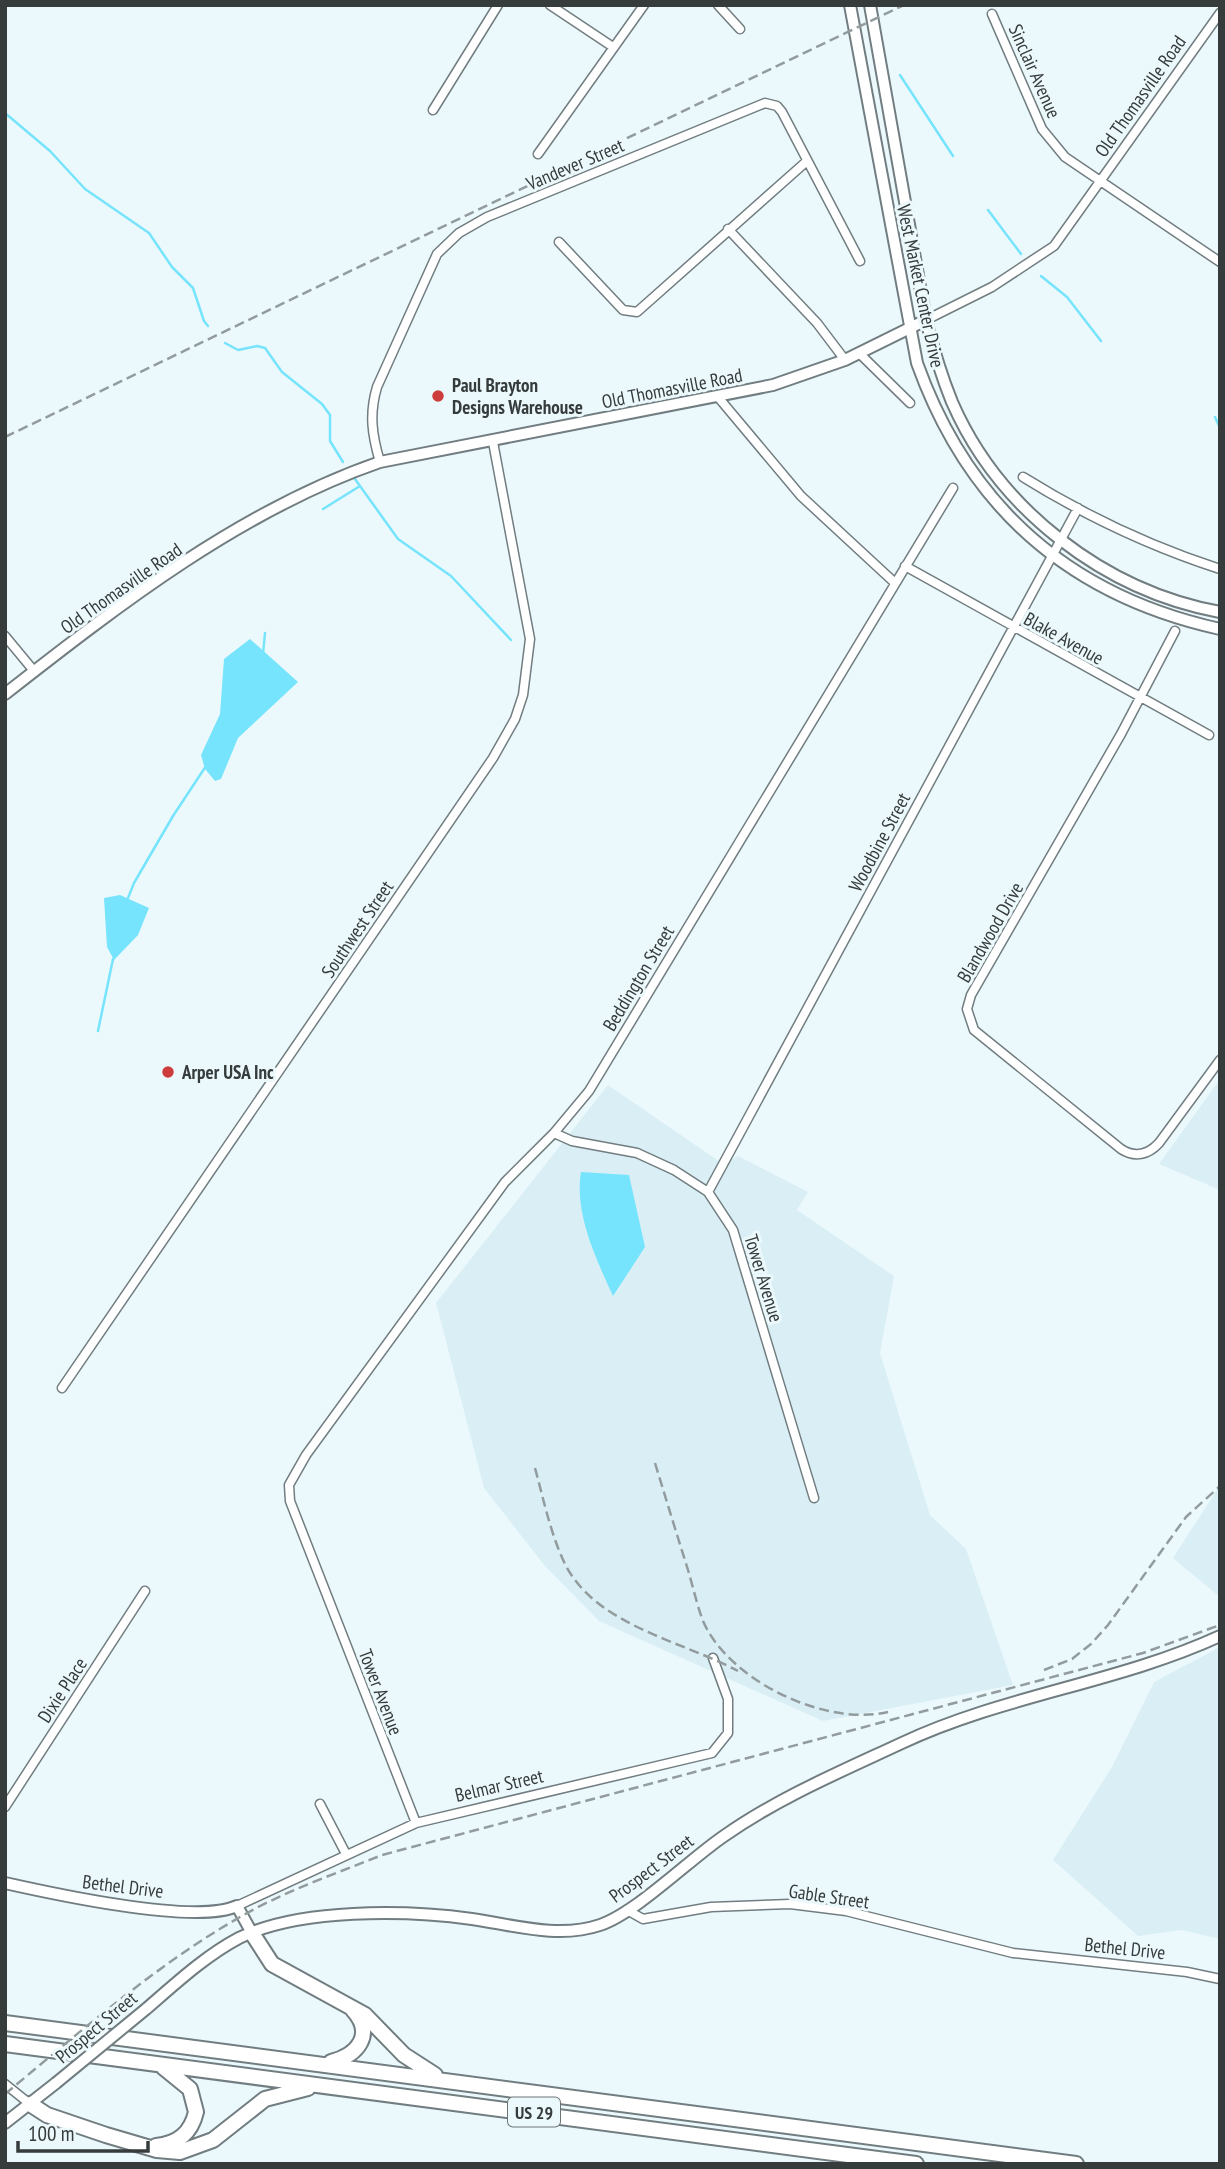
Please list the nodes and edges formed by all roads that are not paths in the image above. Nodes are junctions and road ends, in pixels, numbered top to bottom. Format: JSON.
{"nodes":[{"id":1,"x":498,"y":5,"type":"edge"},
{"id":2,"x":550,"y":5,"type":"edge"},
{"id":3,"x":644,"y":5,"type":"edge"},
{"id":4,"x":718,"y":5,"type":"edge"},
{"id":5,"x":850,"y":5,"type":"edge"},
{"id":6,"x":870,"y":5,"type":"edge"},
{"id":7,"x":1220,"y":13,"type":"edge"},
{"id":8,"x":992,"y":14,"type":"dead end"},
{"id":9,"x":740,"y":29,"type":"dead end"},
{"id":10,"x":613,"y":47,"type":"junction"},
{"id":11,"x":433,"y":110,"type":"dead end"},
{"id":12,"x":538,"y":154,"type":"dead end"},
{"id":13,"x":807,"y":161,"type":"junction"},
{"id":14,"x":1101,"y":182,"type":"junction"},
{"id":15,"x":728,"y":229,"type":"junction"},
{"id":16,"x":558,"y":242,"type":"dead end"},
{"id":17,"x":860,"y":261,"type":"dead end"},
{"id":18,"x":1220,"y":262,"type":"edge"},
{"id":19,"x":926,"y":320,"type":"junction"},
{"id":20,"x":910,"y":329,"type":"junction"},
{"id":21,"x":859,"y":353,"type":"junction"},
{"id":22,"x":845,"y":360,"type":"junction"},
{"id":23,"x":718,"y":397,"type":"junction"},
{"id":24,"x":910,"y":403,"type":"dead end"},
{"id":25,"x":493,"y":442,"type":"junction"},
{"id":26,"x":380,"y":462,"type":"junction"},
{"id":27,"x":1023,"y":477,"type":"dead end"},
{"id":28,"x":953,"y":488,"type":"dead end"},
{"id":29,"x":1078,"y":508,"type":"junction"},
{"id":30,"x":1060,"y":541,"type":"junction"},
{"id":31,"x":1052,"y":556,"type":"junction"},
{"id":32,"x":905,"y":566,"type":"junction"},
{"id":33,"x":1220,"y":569,"type":"edge"},
{"id":34,"x":895,"y":583,"type":"junction"},
{"id":35,"x":1220,"y":612,"type":"edge"},
{"id":36,"x":1013,"y":628,"type":"junction"},
{"id":37,"x":1220,"y":629,"type":"edge"},
{"id":38,"x":1175,"y":631,"type":"dead end"},
{"id":39,"x":5,"y":636,"type":"edge"},
{"id":40,"x":34,"y":671,"type":"junction"},
{"id":41,"x":5,"y":694,"type":"edge"},
{"id":42,"x":1140,"y":697,"type":"junction"},
{"id":43,"x":1209,"y":734,"type":"dead end"},
{"id":44,"x":1220,"y":1060,"type":"edge"},
{"id":45,"x":554,"y":1133,"type":"junction"},
{"id":46,"x":708,"y":1192,"type":"junction"},
{"id":47,"x":62,"y":1388,"type":"dead end"},
{"id":48,"x":306,"y":1455,"type":"joint"},
{"id":49,"x":814,"y":1499,"type":"dead end"},
{"id":50,"x":145,"y":1591,"type":"dead end"},
{"id":51,"x":1220,"y":1636,"type":"edge"},
{"id":52,"x":713,"y":1658,"type":"dead end"},
{"id":53,"x":320,"y":1804,"type":"dead end"},
{"id":54,"x":5,"y":1807,"type":"edge"},
{"id":55,"x":416,"y":1823,"type":"junction"},
{"id":56,"x":346,"y":1854,"type":"junction"},
{"id":57,"x":5,"y":1883,"type":"edge"},
{"id":58,"x":237,"y":1906,"type":"junction"},
{"id":59,"x":627,"y":1910,"type":"junction"},
{"id":60,"x":252,"y":1933,"type":"junction"},
{"id":61,"x":1026,"y":1955,"type":"joint"},
{"id":62,"x":1220,"y":1979,"type":"edge"},
{"id":63,"x":344,"y":2003,"type":"junction"},
{"id":64,"x":5,"y":2023,"type":"edge"},
{"id":65,"x":5,"y":2044,"type":"edge"},
{"id":66,"x":151,"y":2063,"type":"junction"},
{"id":67,"x":317,"y":2063,"type":"junction"},
{"id":68,"x":452,"y":2080,"type":"junction"},
{"id":69,"x":5,"y":2084,"type":"edge"},
{"id":70,"x":341,"y":2087,"type":"junction"},
{"id":71,"x":30,"y":2104,"type":"junction"},
{"id":72,"x":5,"y":2123,"type":"edge"},
{"id":73,"x":137,"y":2144,"type":"junction"},
{"id":74,"x":916,"y":2164,"type":"edge"},
{"id":75,"x":1076,"y":2164,"type":"edge"}],
"edges":[{"from":1,"to":11,"type":"street"},
{"from":2,"to":10,"type":"street"},
{"from":3,"to":10,"type":"street"},
{"from":4,"to":9,"type":"street"},
{"from":5,"to":20,"type":"street","name":"West Market Center Drive"},
{"from":6,"to":19,"type":"street","name":"West Market Center Drive"},
{"from":7,"to":14,"type":"street","name":"Old Thomasville Road"},
{"from":8,"to":14,"type":"street","name":"Sinclair Avenue"},
{"from":10,"to":12,"type":"street"},
{"from":13,"to":15,"type":"street"},
{"from":13,"to":17,"type":"street","name":"Vandever Street"},
{"from":13,"to":26,"type":"street","name":"Vandever Street"},
{"from":14,"to":18,"type":"street","name":"Sinclair Avenue"},
{"from":14,"to":19,"type":"street","name":"Old Thomasville Road"},
{"from":15,"to":16,"type":"street"},
{"from":15,"to":22,"type":"street"},
{"from":19,"to":20,"type":"street","name":"Old Thomasville Road"},
{"from":19,"to":30,"type":"street","name":"West Market Center Drive"},
{"from":20,"to":21,"type":"street","name":"Old Thomasville Road"},
{"from":20,"to":31,"type":"street","name":"West Market Center Drive"},
{"from":21,"to":22,"type":"street","name":"Old Thomasville Road"},
{"from":21,"to":24,"type":"street"},
{"from":22,"to":23,"type":"street","name":"Old Thomasville Road"},
{"from":23,"to":25,"type":"street","name":"Old Thomasville Road"},
{"from":23,"to":34,"type":"street"},
{"from":25,"to":26,"type":"street","name":"Old Thomasville Road"},
{"from":25,"to":47,"type":"street","name":"Southwest Street"},
{"from":26,"to":40,"type":"street","name":"Old Thomasville Road"},
{"from":27,"to":29,"type":"street"},
{"from":28,"to":32,"type":"street","name":"Beddington Street"},
{"from":29,"to":30,"type":"street","name":"Woodbine Street"},
{"from":29,"to":33,"type":"street"},
{"from":30,"to":31,"type":"street","name":"Woodbine Street"},
{"from":30,"to":35,"type":"street","name":"West Market Center Drive"},
{"from":31,"to":36,"type":"street","name":"Woodbine Street"},
{"from":31,"to":37,"type":"street","name":"West Market Center Drive"},
{"from":32,"to":34,"type":"street","name":"Beddington Street"},
{"from":32,"to":36,"type":"street","name":"Blake Avenue"},
{"from":34,"to":45,"type":"street","name":"Beddington Street"},
{"from":36,"to":42,"type":"street","name":"Blake Avenue"},
{"from":36,"to":46,"type":"street","name":"Woodbine Street"},
{"from":38,"to":42,"type":"street","name":"Blandwood Drive"},
{"from":39,"to":40,"type":"street"},
{"from":40,"to":41,"type":"street","name":"Old Thomasville Road"},
{"from":42,"to":43,"type":"street","name":"Blake Avenue"},
{"from":42,"to":44,"type":"street","name":"Blandwood Drive"},
{"from":45,"to":46,"type":"street","name":"Tower Avenue"},
{"from":45,"to":48,"type":"street","name":"Beddington Street"},
{"from":46,"to":49,"type":"street","name":"Tower Avenue"},
{"from":48,"to":55,"type":"street","name":"Tower Avenue"},
{"from":50,"to":54,"type":"street","name":"Dixie Place"},
{"from":51,"to":59,"type":"street","name":"Prospect Street"},
{"from":52,"to":55,"type":"street","name":"Belmar Street"},
{"from":53,"to":56,"type":"street"},
{"from":55,"to":56,"type":"street","name":"Belmar Street"},
{"from":56,"to":58,"type":"street","name":"Belmar Street"},
{"from":57,"to":58,"type":"street","name":"Bethel Drive"},
{"from":58,"to":60,"type":"street"},
{"from":59,"to":60,"type":"street","name":"Prospect Street"},
{"from":59,"to":61,"type":"street","name":"Gable Street"},
{"from":60,"to":63,"type":"highway"},
{"from":60,"to":71,"type":"street","name":"Prospect Street","bridge":true},
{"from":61,"to":62,"type":"street","name":"Bethel Drive"},
{"from":63,"to":67,"type":"highway"},
{"from":63,"to":68,"type":"highway"},
{"from":64,"to":67,"type":"highway","number":"US 29"},
{"from":65,"to":66,"type":"highway","number":"US 29"},
{"from":66,"to":70,"type":"highway","number":"US 29"},
{"from":66,"to":73,"type":"highway"},
{"from":67,"to":68,"type":"highway","number":"US 29"},
{"from":68,"to":75,"type":"highway","number":"US 29"},
{"from":69,"to":71,"type":"street"},
{"from":70,"to":73,"type":"highway"},
{"from":70,"to":74,"type":"highway","number":"US 29"},
{"from":71,"to":72,"type":"street","name":"Prospect Street"},
{"from":71,"to":73,"type":"highway"}]}
